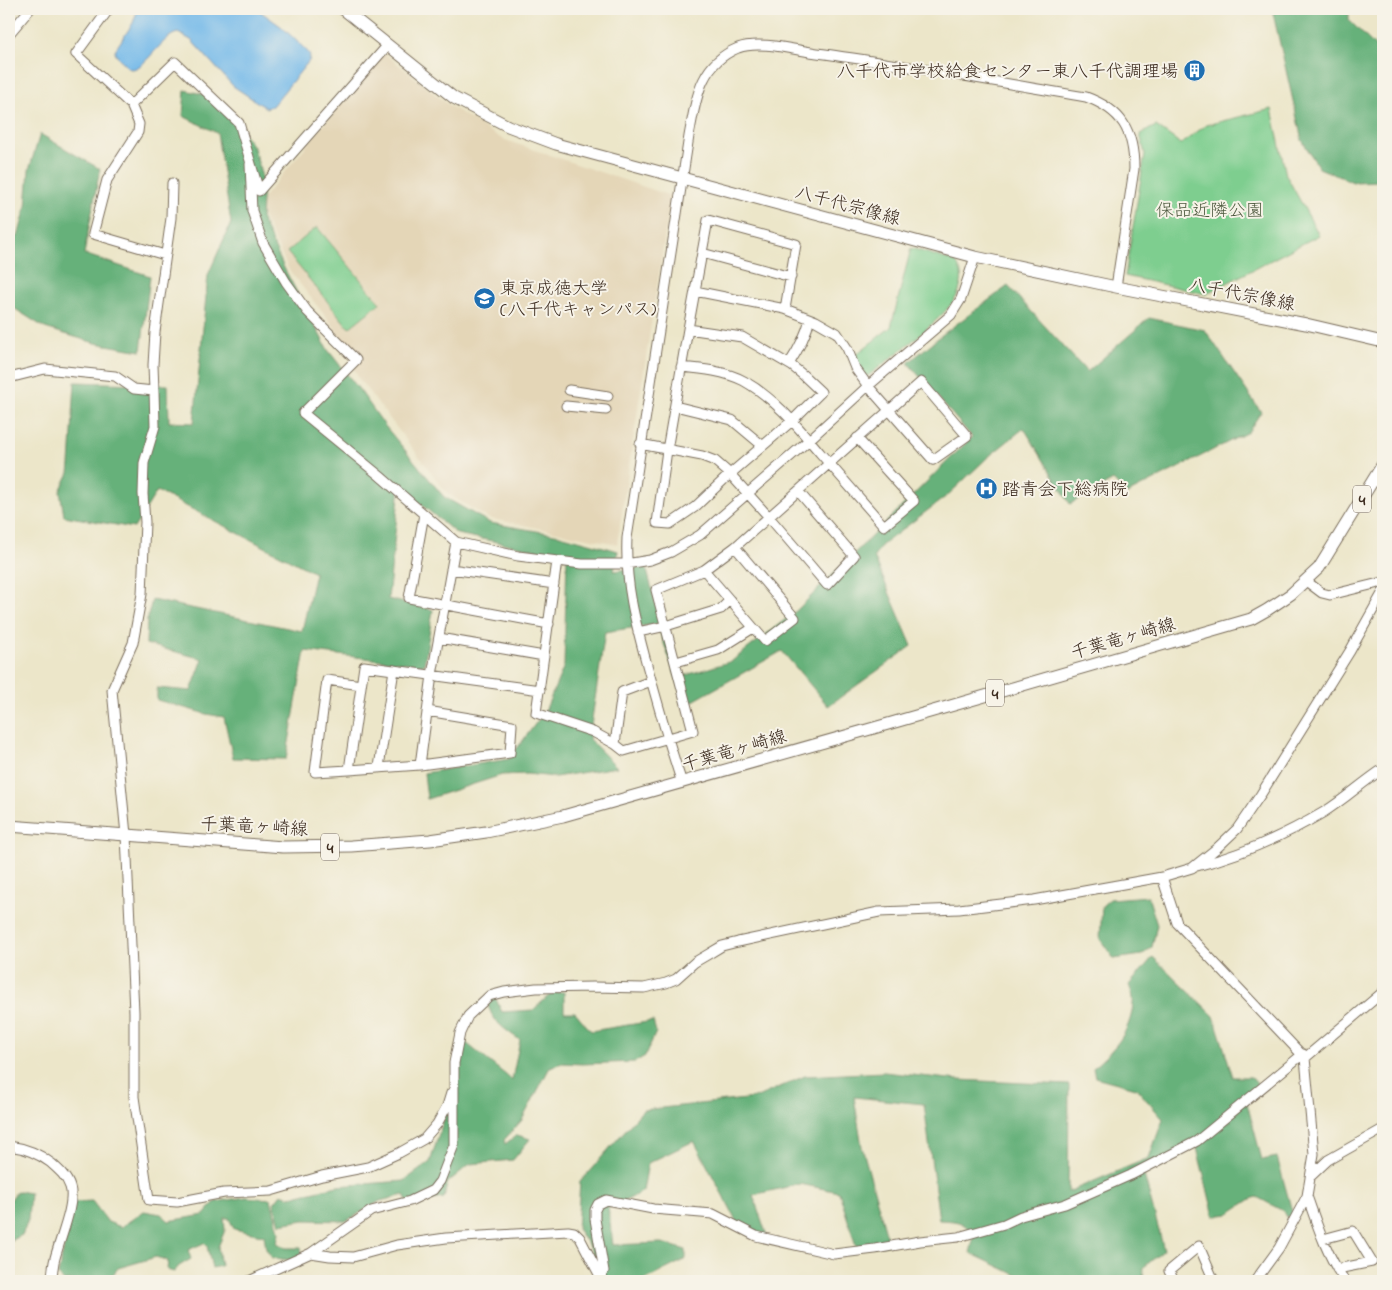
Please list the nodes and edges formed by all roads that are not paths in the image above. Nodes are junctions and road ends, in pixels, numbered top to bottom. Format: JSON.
{"nodes":[{"id":1,"x":30,"y":9,"type":"edge"},
{"id":2,"x":108,"y":9,"type":"edge"},
{"id":3,"x":343,"y":9,"type":"edge"},
{"id":4,"x":9,"y":34,"type":"edge"},
{"id":5,"x":387,"y":46,"type":"junction"},
{"id":6,"x":131,"y":105,"type":"junction"},
{"id":7,"x":250,"y":164,"type":"junction"},
{"id":8,"x":683,"y":178,"type":"junction"},
{"id":9,"x":172,"y":183,"type":"dead end"},
{"id":10,"x":702,"y":253,"type":"junction"},
{"id":11,"x":165,"y":255,"type":"junction"},
{"id":12,"x":975,"y":257,"type":"junction"},
{"id":13,"x":791,"y":277,"type":"junction"},
{"id":14,"x":1116,"y":287,"type":"junction"},
{"id":15,"x":695,"y":291,"type":"junction"},
{"id":16,"x":785,"y":309,"type":"junction"},
{"id":17,"x":810,"y":319,"type":"junction"},
{"id":18,"x":688,"y":329,"type":"junction"},
{"id":19,"x":1383,"y":342,"type":"edge"},
{"id":20,"x":789,"y":364,"type":"junction"},
{"id":21,"x":681,"y":367,"type":"junction"},
{"id":22,"x":9,"y":378,"type":"edge"},
{"id":23,"x":868,"y":386,"type":"junction"},
{"id":24,"x":569,"y":390,"type":"dead end"},
{"id":25,"x":154,"y":391,"type":"junction"},
{"id":26,"x":608,"y":396,"type":"dead end"},
{"id":27,"x":566,"y":406,"type":"dead end"},
{"id":28,"x":675,"y":406,"type":"junction"},
{"id":29,"x":889,"y":409,"type":"junction"},
{"id":30,"x":606,"y":410,"type":"dead end"},
{"id":31,"x":793,"y":420,"type":"junction"},
{"id":32,"x":857,"y":438,"type":"junction"},
{"id":33,"x":809,"y":440,"type":"junction"},
{"id":34,"x":640,"y":444,"type":"junction"},
{"id":35,"x":763,"y":446,"type":"junction"},
{"id":36,"x":667,"y":450,"type":"junction"},
{"id":37,"x":829,"y":463,"type":"junction"},
{"id":38,"x":1383,"y":464,"type":"edge"},
{"id":39,"x":730,"y":474,"type":"junction"},
{"id":40,"x":798,"y":491,"type":"junction"},
{"id":41,"x":747,"y":492,"type":"junction"},
{"id":42,"x":424,"y":514,"type":"junction"},
{"id":43,"x":769,"y":517,"type":"junction"},
{"id":44,"x":456,"y":542,"type":"junction"},
{"id":45,"x":735,"y":547,"type":"junction"},
{"id":46,"x":557,"y":561,"type":"junction"},
{"id":47,"x":626,"y":564,"type":"junction"},
{"id":48,"x":451,"y":569,"type":"junction"},
{"id":49,"x":704,"y":570,"type":"junction"},
{"id":50,"x":1306,"y":581,"type":"junction"},
{"id":51,"x":1383,"y":582,"type":"edge"},
{"id":52,"x":554,"y":584,"type":"junction"},
{"id":53,"x":1383,"y":592,"type":"edge"},
{"id":54,"x":730,"y":600,"type":"junction"},
{"id":55,"x":445,"y":604,"type":"junction"},
{"id":56,"x":548,"y":624,"type":"junction"},
{"id":57,"x":666,"y":626,"type":"junction"},
{"id":58,"x":753,"y":628,"type":"junction"},
{"id":59,"x":638,"y":632,"type":"junction"},
{"id":60,"x":438,"y":638,"type":"junction"},
{"id":61,"x":544,"y":656,"type":"junction"},
{"id":62,"x":676,"y":662,"type":"junction"},
{"id":63,"x":394,"y":670,"type":"junction"},
{"id":64,"x":432,"y":675,"type":"junction"},
{"id":65,"x":651,"y":681,"type":"junction"},
{"id":66,"x":361,"y":685,"type":"junction"},
{"id":67,"x":540,"y":690,"type":"junction"},
{"id":68,"x":427,"y":711,"type":"junction"},
{"id":69,"x":668,"y":738,"type":"junction"},
{"id":70,"x":614,"y":744,"type":"junction"},
{"id":71,"x":420,"y":765,"type":"junction"},
{"id":72,"x":379,"y":767,"type":"junction"},
{"id":73,"x":1383,"y":769,"type":"edge"},
{"id":74,"x":349,"y":770,"type":"junction"},
{"id":75,"x":682,"y":783,"type":"junction"},
{"id":76,"x":9,"y":826,"type":"edge"},
{"id":77,"x":126,"y":835,"type":"junction"},
{"id":78,"x":1192,"y":868,"type":"junction"},
{"id":79,"x":1162,"y":877,"type":"junction"},
{"id":80,"x":1383,"y":992,"type":"edge"},
{"id":81,"x":1304,"y":1056,"type":"junction"},
{"id":82,"x":454,"y":1083,"type":"junction"},
{"id":83,"x":1383,"y":1130,"type":"edge"},
{"id":84,"x":9,"y":1146,"type":"edge"},
{"id":85,"x":1310,"y":1177,"type":"junction"},
{"id":86,"x":1307,"y":1196,"type":"junction"},
{"id":87,"x":1323,"y":1239,"type":"junction"},
{"id":88,"x":311,"y":1253,"type":"junction"},
{"id":89,"x":1337,"y":1269,"type":"junction"},
{"id":90,"x":602,"y":1279,"type":"edge"},
{"id":91,"x":52,"y":1281,"type":"edge"},
{"id":92,"x":249,"y":1281,"type":"edge"},
{"id":93,"x":1174,"y":1281,"type":"edge"},
{"id":94,"x":1214,"y":1281,"type":"edge"},
{"id":95,"x":1255,"y":1281,"type":"edge"},
{"id":96,"x":1345,"y":1281,"type":"edge"}],
"edges":[{"from":1,"to":4,"type":"street"},
{"from":2,"to":6,"type":"street"},
{"from":3,"to":5,"type":"main road","name":"八千代宗像線"},
{"from":5,"to":7,"type":"street"},
{"from":5,"to":8,"type":"main road","name":"八千代宗像線"},
{"from":6,"to":7,"type":"street"},
{"from":6,"to":11,"type":"street"},
{"from":7,"to":42,"type":"street"},
{"from":8,"to":12,"type":"main road","name":"八千代宗像線"},
{"from":8,"to":14,"type":"street"},
{"from":8,"to":34,"type":"street"},
{"from":9,"to":11,"type":"street"},
{"from":10,"to":13,"type":"street"},
{"from":10,"to":13,"type":"street"},
{"from":10,"to":15,"type":"street"},
{"from":11,"to":25,"type":"street"},
{"from":12,"to":14,"type":"main road","name":"八千代宗像線"},
{"from":12,"to":23,"type":"street"},
{"from":13,"to":16,"type":"street"},
{"from":14,"to":19,"type":"main road","name":"八千代宗像線"},
{"from":15,"to":16,"type":"street"},
{"from":15,"to":18,"type":"street"},
{"from":16,"to":17,"type":"street"},
{"from":17,"to":20,"type":"street"},
{"from":17,"to":23,"type":"street"},
{"from":18,"to":20,"type":"street"},
{"from":18,"to":21,"type":"street"},
{"from":20,"to":31,"type":"street"},
{"from":21,"to":28,"type":"street"},
{"from":21,"to":31,"type":"street"},
{"from":22,"to":25,"type":"street"},
{"from":23,"to":29,"type":"street"},
{"from":23,"to":33,"type":"street"},
{"from":24,"to":26,"type":"street"},
{"from":25,"to":77,"type":"street"},
{"from":27,"to":30,"type":"street"},
{"from":28,"to":35,"type":"street"},
{"from":28,"to":36,"type":"street"},
{"from":29,"to":29,"type":"street"},
{"from":29,"to":32,"type":"street"},
{"from":31,"to":33,"type":"street"},
{"from":31,"to":35,"type":"street"},
{"from":32,"to":37,"type":"street"},
{"from":32,"to":37,"type":"street"},
{"from":33,"to":37,"type":"street"},
{"from":33,"to":41,"type":"street"},
{"from":34,"to":36,"type":"street"},
{"from":34,"to":47,"type":"street"},
{"from":35,"to":39,"type":"street"},
{"from":36,"to":39,"type":"street"},
{"from":36,"to":39,"type":"street"},
{"from":37,"to":40,"type":"street"},
{"from":38,"to":50,"type":"main road","name":"千葉竜ヶ崎線","number":"4"},
{"from":39,"to":41,"type":"street"},
{"from":40,"to":43,"type":"street"},
{"from":40,"to":43,"type":"street"},
{"from":41,"to":43,"type":"street"},
{"from":41,"to":47,"type":"street"},
{"from":42,"to":44,"type":"street"},
{"from":42,"to":55,"type":"street"},
{"from":43,"to":45,"type":"street"},
{"from":44,"to":46,"type":"street"},
{"from":44,"to":48,"type":"street"},
{"from":45,"to":49,"type":"street"},
{"from":45,"to":58,"type":"street"},
{"from":46,"to":47,"type":"street"},
{"from":46,"to":52,"type":"street"},
{"from":47,"to":59,"type":"street"},
{"from":48,"to":52,"type":"street"},
{"from":48,"to":55,"type":"street"},
{"from":49,"to":54,"type":"street"},
{"from":49,"to":57,"type":"street"},
{"from":50,"to":51,"type":"street"},
{"from":50,"to":75,"type":"main road","name":"千葉竜ヶ崎線","number":"4"},
{"from":52,"to":56,"type":"street"},
{"from":53,"to":78,"type":"street"},
{"from":54,"to":57,"type":"street"},
{"from":54,"to":58,"type":"street"},
{"from":55,"to":56,"type":"street"},
{"from":55,"to":60,"type":"street"},
{"from":56,"to":61,"type":"street"},
{"from":57,"to":59,"type":"street"},
{"from":57,"to":62,"type":"street"},
{"from":58,"to":62,"type":"street"},
{"from":59,"to":65,"type":"street"},
{"from":60,"to":61,"type":"street"},
{"from":60,"to":64,"type":"street"},
{"from":61,"to":67,"type":"street"},
{"from":62,"to":69,"type":"street"},
{"from":63,"to":64,"type":"street"},
{"from":63,"to":66,"type":"street"},
{"from":63,"to":72,"type":"street"},
{"from":64,"to":67,"type":"street"},
{"from":64,"to":68,"type":"street"},
{"from":65,"to":69,"type":"street"},
{"from":65,"to":70,"type":"street"},
{"from":66,"to":74,"type":"street"},
{"from":66,"to":74,"type":"street"},
{"from":67,"to":70,"type":"street"},
{"from":68,"to":71,"type":"street"},
{"from":68,"to":71,"type":"street"},
{"from":69,"to":70,"type":"street"},
{"from":69,"to":75,"type":"street"},
{"from":71,"to":72,"type":"street"},
{"from":72,"to":74,"type":"street"},
{"from":73,"to":78,"type":"street"},
{"from":75,"to":77,"type":"main road","name":"千葉竜ヶ崎線","number":"4"},
{"from":76,"to":77,"type":"main road","name":"千葉竜ヶ崎線","number":"4"},
{"from":77,"to":82,"type":"street"},
{"from":78,"to":79,"type":"street"},
{"from":79,"to":81,"type":"street"},
{"from":79,"to":82,"type":"street"},
{"from":80,"to":81,"type":"street"},
{"from":81,"to":85,"type":"street"},
{"from":81,"to":90,"type":"street"},
{"from":82,"to":88,"type":"street"},
{"from":83,"to":85,"type":"street"},
{"from":84,"to":91,"type":"street"},
{"from":85,"to":86,"type":"street"},
{"from":86,"to":87,"type":"street"},
{"from":86,"to":95,"type":"street"},
{"from":87,"to":89,"type":"street"},
{"from":87,"to":89,"type":"street"},
{"from":88,"to":90,"type":"street"},
{"from":88,"to":92,"type":"street"},
{"from":89,"to":96,"type":"street"},
{"from":93,"to":94,"type":"street"}]}
